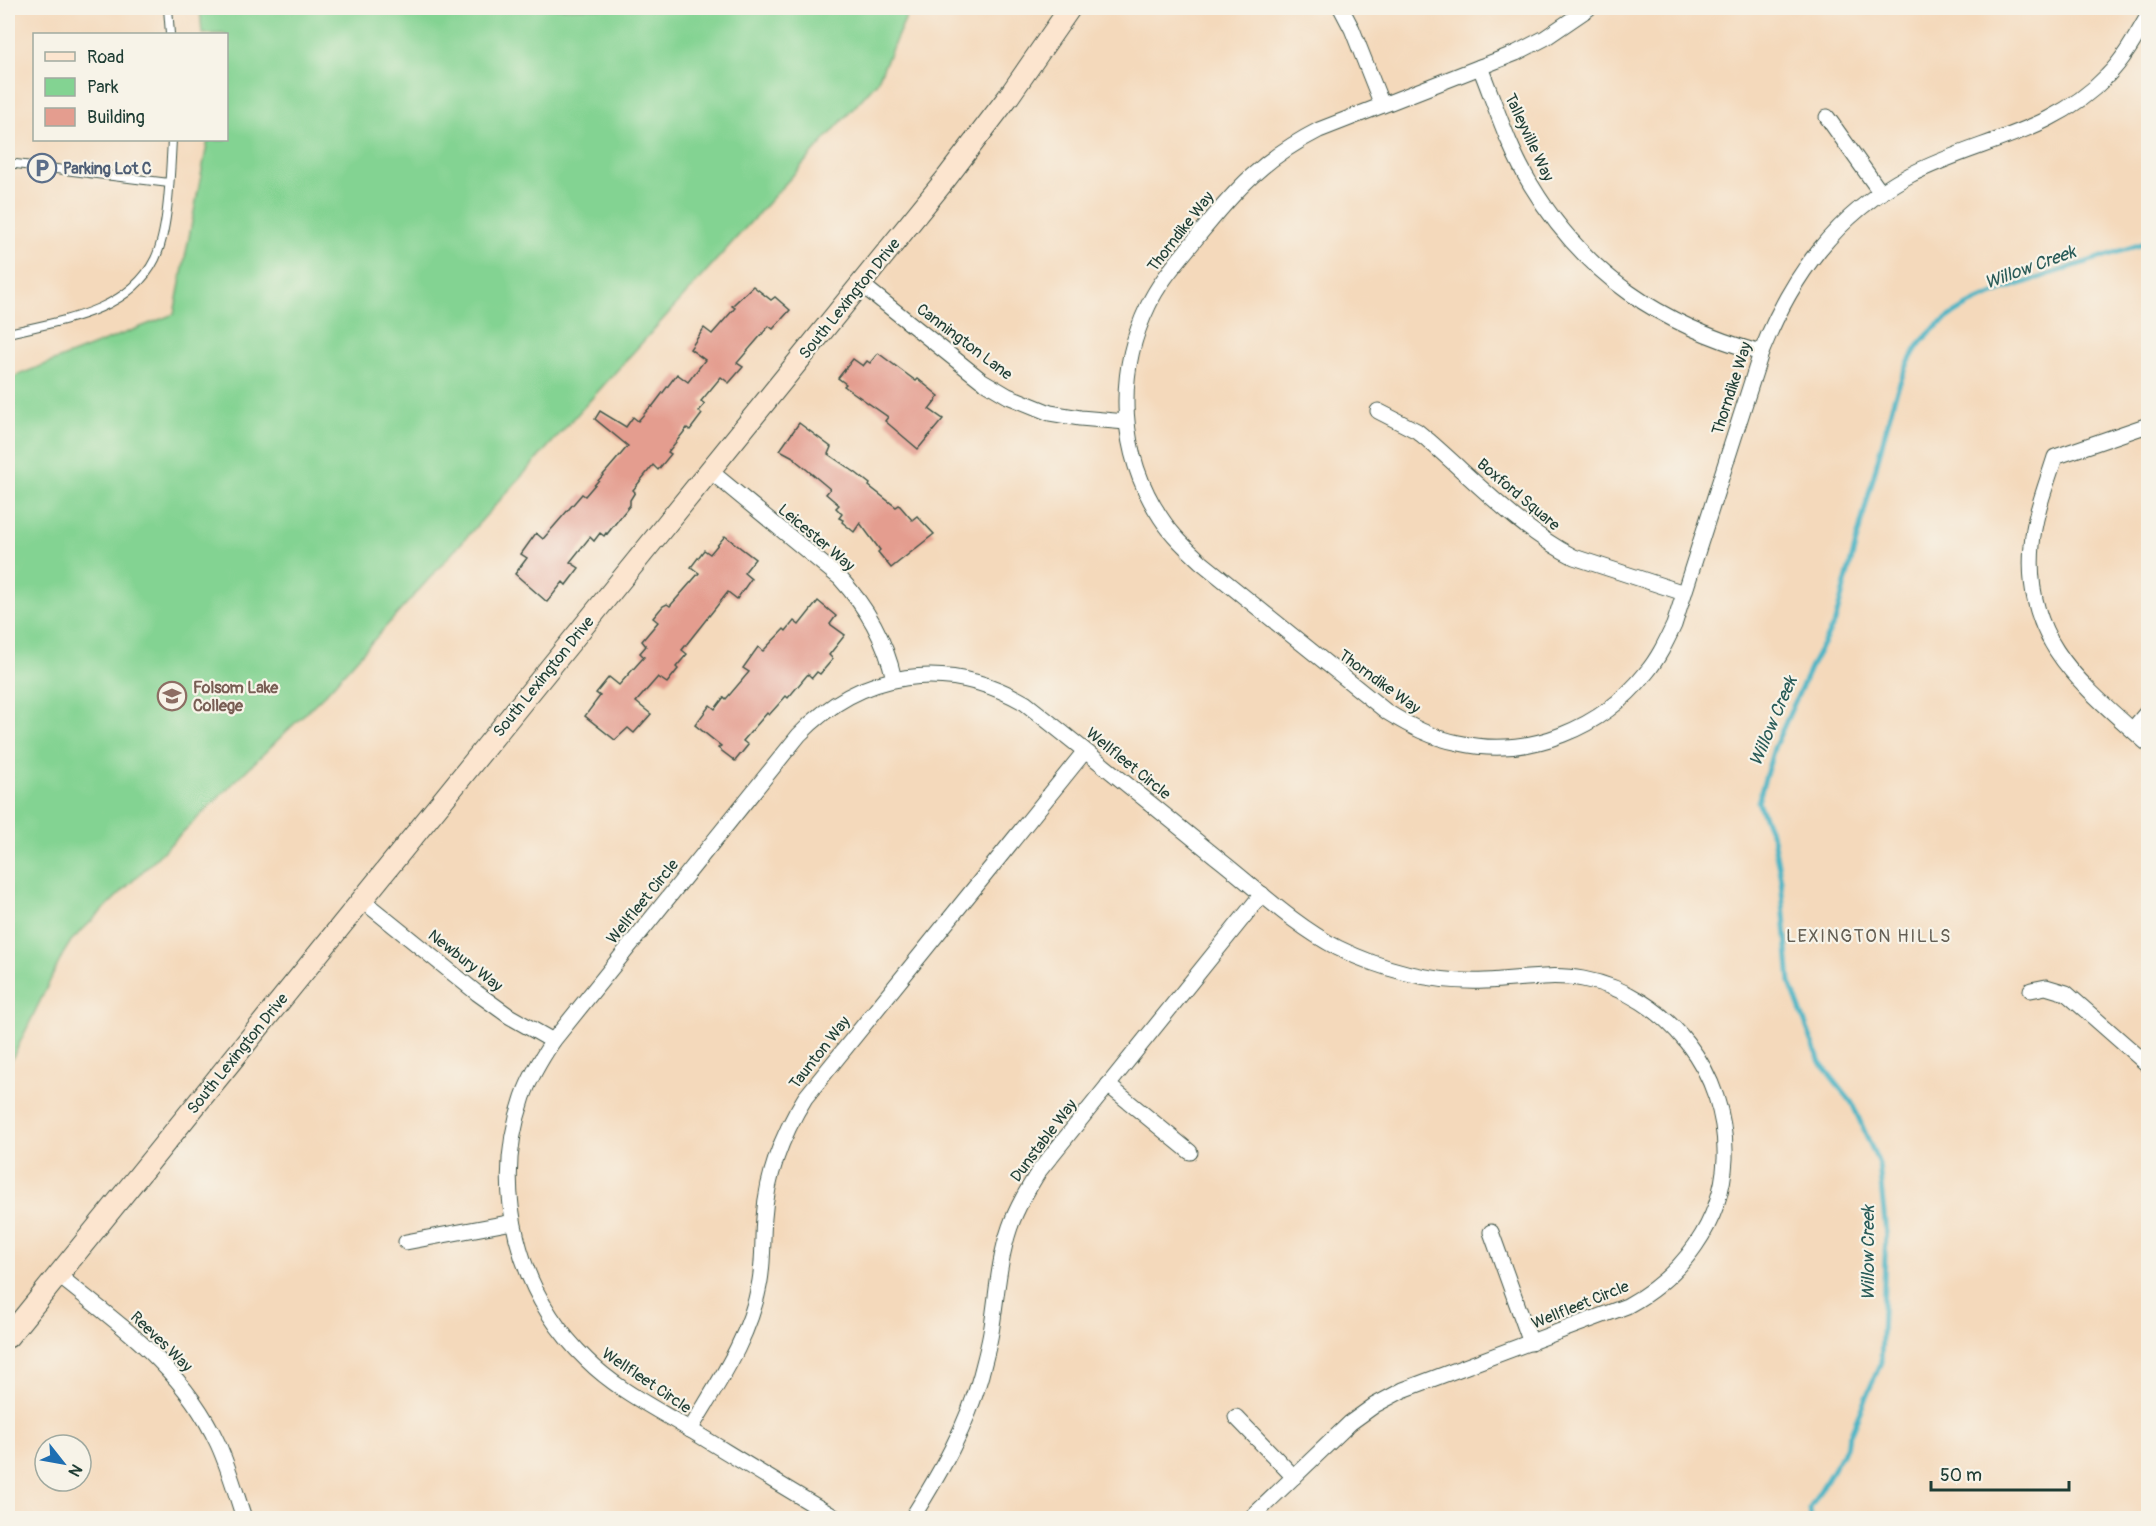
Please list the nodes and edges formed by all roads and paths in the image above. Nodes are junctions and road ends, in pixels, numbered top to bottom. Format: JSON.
{"nodes":[{"id":1,"x":168,"y":8,"type":"edge"},
{"id":2,"x":1070,"y":8,"type":"edge"},
{"id":3,"x":1341,"y":8,"type":"edge"},
{"id":4,"x":1589,"y":8,"type":"edge"},
{"id":5,"x":2148,"y":16,"type":"edge"},
{"id":6,"x":170,"y":33,"type":"edge"},
{"id":7,"x":1480,"y":67,"type":"junction"},
{"id":8,"x":1382,"y":105,"type":"junction"},
{"id":9,"x":1827,"y":117,"type":"dead end"},
{"id":10,"x":172,"y":141,"type":"edge"},
{"id":11,"x":8,"y":163,"type":"edge"},
{"id":12,"x":169,"y":183,"type":"junction"},
{"id":13,"x":1881,"y":192,"type":"junction"},
{"id":14,"x":861,"y":284,"type":"junction"},
{"id":15,"x":8,"y":333,"type":"edge"},
{"id":16,"x":1761,"y":353,"type":"junction"},
{"id":17,"x":1377,"y":411,"type":"dead end"},
{"id":18,"x":1126,"y":422,"type":"junction"},
{"id":19,"x":2148,"y":425,"type":"edge"},
{"id":20,"x":709,"y":470,"type":"junction"},
{"id":21,"x":1684,"y":593,"type":"junction"},
{"id":22,"x":894,"y":679,"type":"junction"},
{"id":23,"x":2148,"y":711,"type":"edge"},
{"id":24,"x":2133,"y":729,"type":"junction"},
{"id":25,"x":2148,"y":744,"type":"edge"},
{"id":26,"x":1085,"y":751,"type":"junction"},
{"id":27,"x":1262,"y":894,"type":"junction"},
{"id":28,"x":362,"y":900,"type":"junction"},
{"id":29,"x":2031,"y":990,"type":"dead end"},
{"id":30,"x":552,"y":1041,"type":"junction"},
{"id":31,"x":2148,"y":1065,"type":"edge"},
{"id":32,"x":1108,"y":1085,"type":"junction"},
{"id":33,"x":1190,"y":1152,"type":"dead end"},
{"id":34,"x":513,"y":1222,"type":"junction"},
{"id":35,"x":1491,"y":1232,"type":"dead end"},
{"id":36,"x":406,"y":1242,"type":"dead end"},
{"id":37,"x":58,"y":1275,"type":"junction"},
{"id":38,"x":8,"y":1337,"type":"edge"},
{"id":39,"x":1531,"y":1343,"type":"junction"},
{"id":40,"x":1236,"y":1417,"type":"dead end"},
{"id":41,"x":690,"y":1430,"type":"junction"},
{"id":42,"x":1294,"y":1477,"type":"junction"},
{"id":43,"x":244,"y":1518,"type":"edge"},
{"id":44,"x":836,"y":1518,"type":"edge"},
{"id":45,"x":912,"y":1518,"type":"edge"},
{"id":46,"x":1251,"y":1518,"type":"edge"}],
"edges":[{"from":1,"to":6,"type":"lane"},
{"from":2,"to":14,"type":"street","name":"South Lexington Drive"},
{"from":3,"to":8,"type":"street"},
{"from":4,"to":7,"type":"street","name":"Thorndike Way"},
{"from":5,"to":13,"type":"street","name":"Thorndike Way"},
{"from":7,"to":8,"type":"street","name":"Thorndike Way"},
{"from":7,"to":16,"type":"street","name":"Talleyville Way"},
{"from":8,"to":18,"type":"street","name":"Thorndike Way"},
{"from":9,"to":13,"type":"street"},
{"from":10,"to":12,"type":"lane"},
{"from":11,"to":12,"type":"lane"},
{"from":12,"to":15,"type":"lane"},
{"from":13,"to":16,"type":"street","name":"Thorndike Way"},
{"from":14,"to":18,"type":"street","name":"Cannington Lane"},
{"from":14,"to":20,"type":"street","name":"South Lexington Drive"},
{"from":16,"to":21,"type":"street","name":"Thorndike Way"},
{"from":17,"to":21,"type":"street","name":"Boxford Square"},
{"from":18,"to":21,"type":"street","name":"Thorndike Way"},
{"from":19,"to":24,"type":"street"},
{"from":20,"to":22,"type":"street","name":"Leicester Way"},
{"from":20,"to":28,"type":"street","name":"South Lexington Drive"},
{"from":22,"to":26,"type":"street","name":"Wellfleet Circle"},
{"from":22,"to":30,"type":"street","name":"Wellfleet Circle"},
{"from":23,"to":24,"type":"street"},
{"from":24,"to":25,"type":"street"},
{"from":26,"to":27,"type":"street","name":"Wellfleet Circle"},
{"from":26,"to":41,"type":"street","name":"Taunton Way"},
{"from":27,"to":32,"type":"street","name":"Dunstable Way"},
{"from":27,"to":39,"type":"street","name":"Wellfleet Circle"},
{"from":28,"to":30,"type":"street","name":"Newbury Way"},
{"from":28,"to":37,"type":"street","name":"South Lexington Drive"},
{"from":29,"to":31,"type":"street"},
{"from":30,"to":34,"type":"street","name":"Wellfleet Circle"},
{"from":32,"to":33,"type":"street"},
{"from":32,"to":45,"type":"street","name":"Dunstable Way"},
{"from":34,"to":36,"type":"street"},
{"from":34,"to":41,"type":"street","name":"Wellfleet Circle"},
{"from":35,"to":39,"type":"street"},
{"from":37,"to":38,"type":"street","name":"South Lexington Drive"},
{"from":37,"to":43,"type":"street","name":"Reeves Way"},
{"from":39,"to":42,"type":"street","name":"Wellfleet Circle"},
{"from":40,"to":42,"type":"street"},
{"from":41,"to":44,"type":"street","name":"Wellfleet Circle"},
{"from":42,"to":46,"type":"street","name":"Wellfleet Circle"}]}
